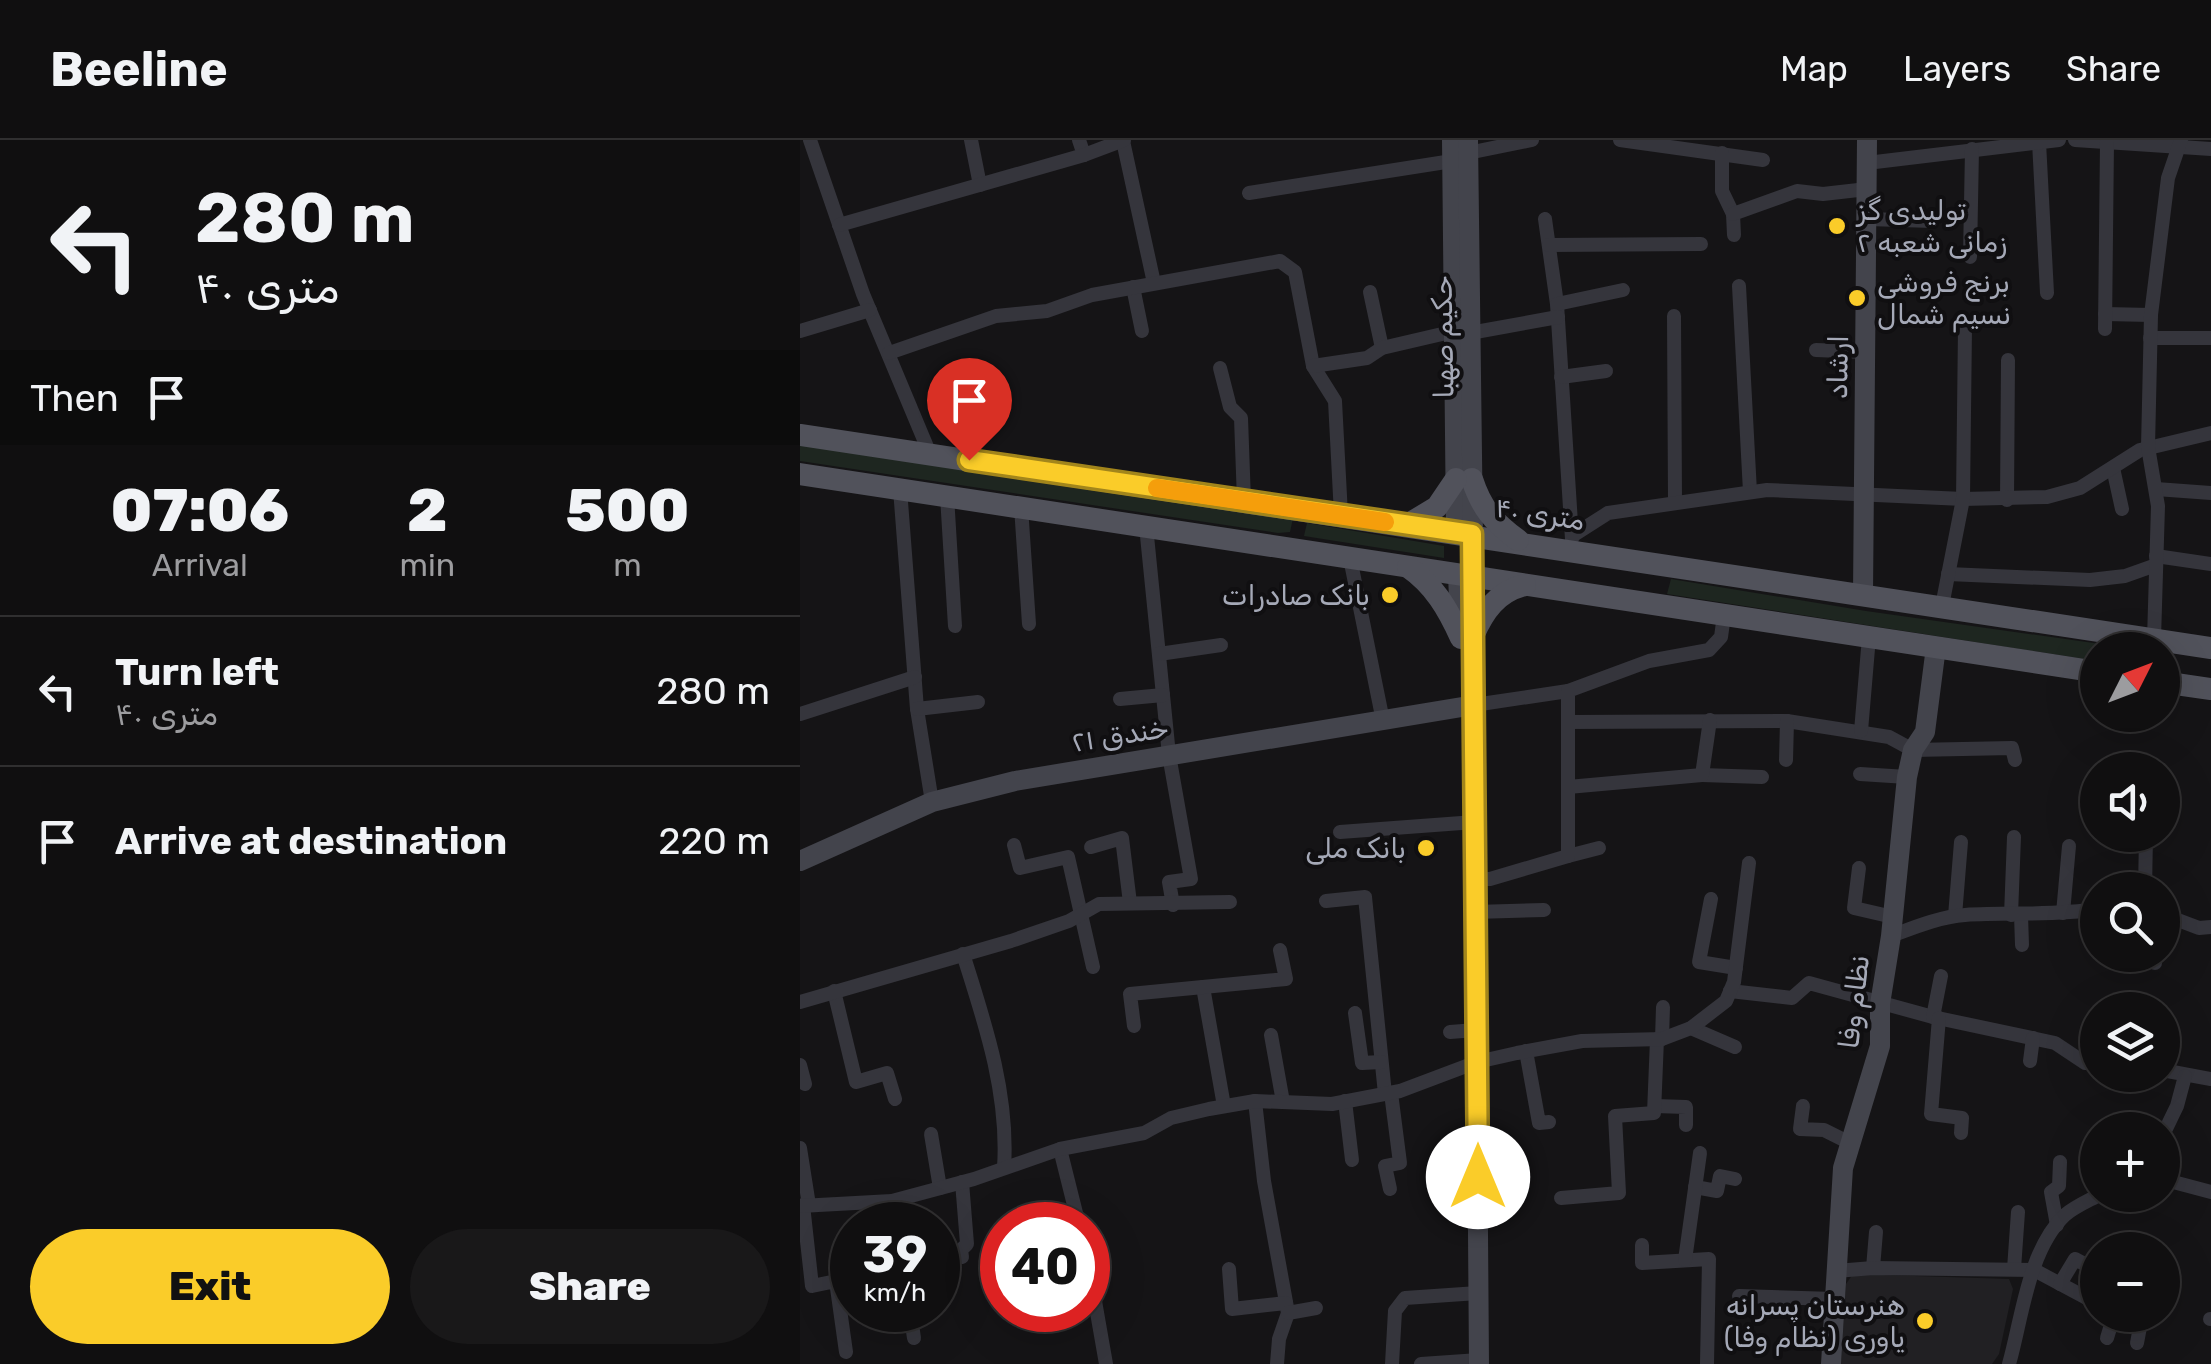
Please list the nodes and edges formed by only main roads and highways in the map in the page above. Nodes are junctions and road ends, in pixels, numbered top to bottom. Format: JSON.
{"nodes":[{"id":1,"x":800,"y":435,"type":"edge"},
{"id":2,"x":800,"y":474,"type":"edge"},
{"id":3,"x":1286,"y":507,"type":"junction"},
{"id":4,"x":1407,"y":525,"type":"junction"},
{"id":5,"x":1464,"y":533,"type":"junction"},
{"id":6,"x":1520,"y":542,"type":"junction"},
{"id":7,"x":1282,"y":547,"type":"junction"},
{"id":8,"x":1668,"y":564,"type":"junction"},
{"id":9,"x":1408,"y":566,"type":"junction"},
{"id":10,"x":1465,"y":575,"type":"junction"},
{"id":11,"x":1526,"y":584,"type":"junction"},
{"id":12,"x":1661,"y":605,"type":"junction"},
{"id":13,"x":2211,"y":648,"type":"edge"},
{"id":14,"x":2080,"y":669,"type":"edge"},
{"id":15,"x":2180,"y":685,"type":"edge"},
{"id":16,"x":2211,"y":689,"type":"edge"}],
"edges":[{"from":1,"to":3,"type":"main road","name":"۴۰ متری"},
{"from":2,"to":7,"type":"main road"},
{"from":3,"to":4,"type":"main road","name":"۴۰ متری"},
{"from":3,"to":7,"type":"main road"},
{"from":4,"to":5,"type":"main road","name":"۴۰ متری"},
{"from":4,"to":6,"type":"main road"},
{"from":5,"to":6,"type":"main road","name":"۴۰ متری"},
{"from":5,"to":10,"type":"main road"},
{"from":6,"to":8,"type":"main road","name":"۴۰ متری"},
{"from":7,"to":9,"type":"main road"},
{"from":8,"to":12,"type":"main road"},
{"from":8,"to":13,"type":"main road","name":"۴۰ متری"},
{"from":9,"to":10,"type":"main road"},
{"from":9,"to":11,"type":"main road"},
{"from":10,"to":11,"type":"main road"},
{"from":11,"to":12,"type":"main road"},
{"from":12,"to":14,"type":"main road"},
{"from":15,"to":16,"type":"main road"}]}
